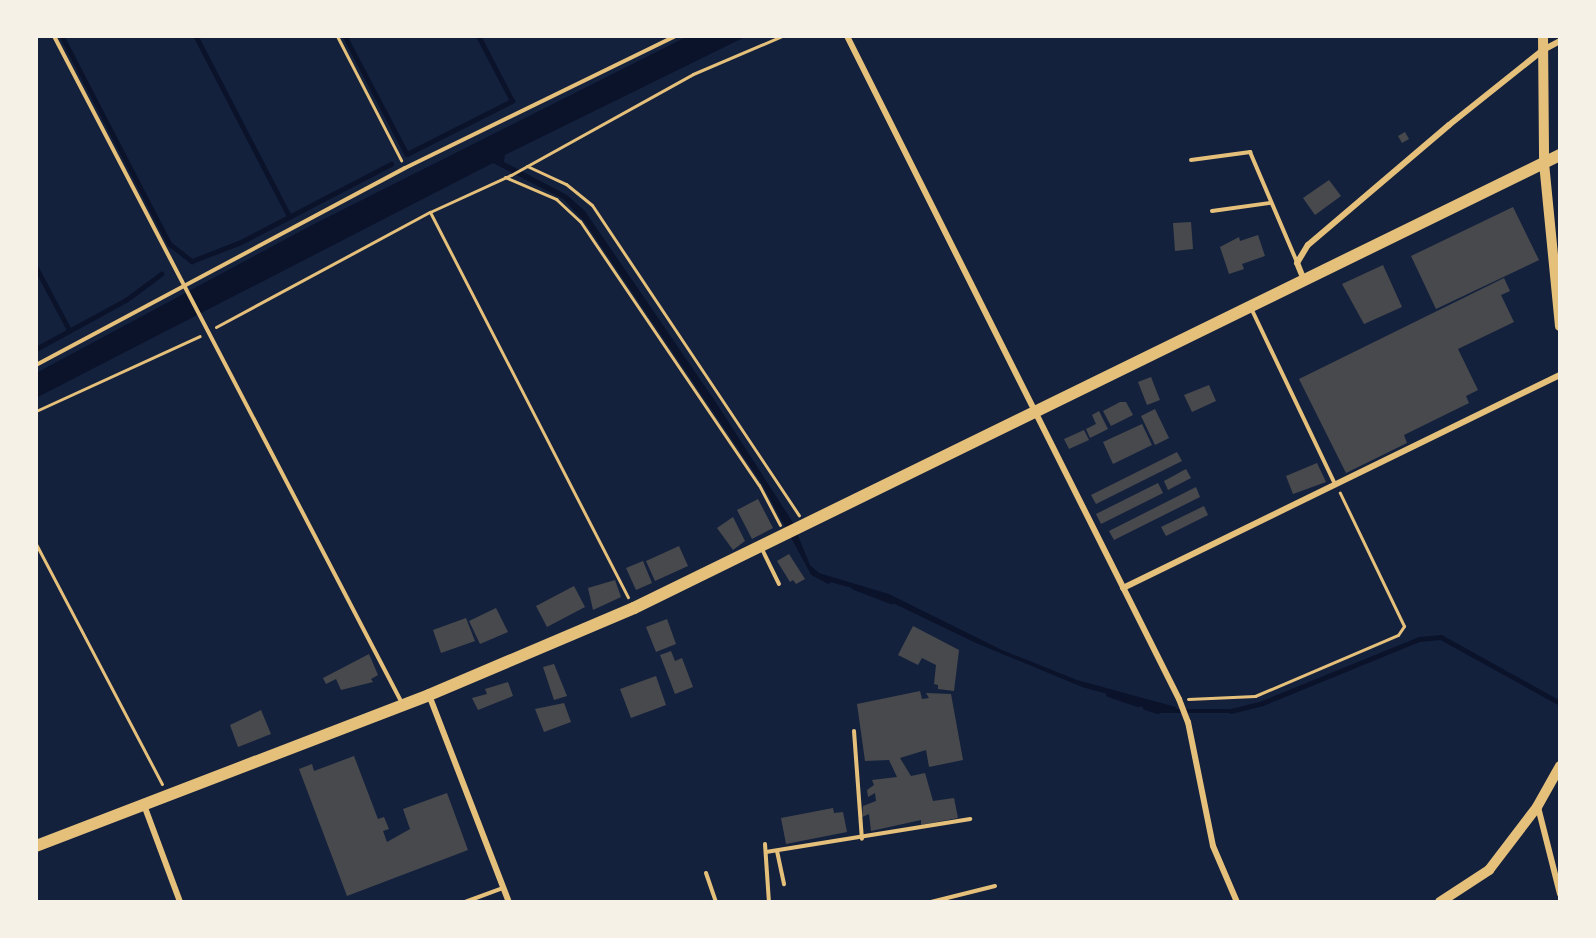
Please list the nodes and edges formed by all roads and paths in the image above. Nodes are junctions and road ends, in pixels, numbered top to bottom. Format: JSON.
{"nodes":[{"id":1,"x":54,"y":36,"type":"edge"},
{"id":2,"x":337,"y":36,"type":"edge"},
{"id":3,"x":676,"y":36,"type":"edge"},
{"id":4,"x":782,"y":36,"type":"edge"},
{"id":5,"x":847,"y":36,"type":"edge"},
{"id":6,"x":1543,"y":36,"type":"edge"},
{"id":7,"x":1560,"y":41,"type":"edge"},
{"id":8,"x":1543,"y":50,"type":"junction"},
{"id":9,"x":1560,"y":155,"type":"edge"},
{"id":10,"x":1191,"y":160,"type":"dead end"},
{"id":11,"x":1544,"y":163,"type":"junction"},
{"id":12,"x":527,"y":166,"type":"junction"},
{"id":13,"x":405,"y":168,"type":"junction"},
{"id":14,"x":505,"y":178,"type":"junction"},
{"id":15,"x":1270,"y":203,"type":"junction"},
{"id":16,"x":430,"y":212,"type":"junction"},
{"id":17,"x":1212,"y":212,"type":"dead end"},
{"id":18,"x":1555,"y":233,"type":"edge"},
{"id":19,"x":1297,"y":263,"type":"junction"},
{"id":20,"x":1304,"y":281,"type":"junction"},
{"id":21,"x":183,"y":288,"type":"junction"},
{"id":22,"x":1559,"y":301,"type":"edge"},
{"id":23,"x":1251,"y":307,"type":"junction"},
{"id":24,"x":1560,"y":326,"type":"edge"},
{"id":25,"x":207,"y":332,"type":"junction"},
{"id":26,"x":36,"y":365,"type":"edge"},
{"id":27,"x":1560,"y":375,"type":"edge"},
{"id":28,"x":36,"y":411,"type":"edge"},
{"id":29,"x":1036,"y":413,"type":"junction"},
{"id":30,"x":1335,"y":484,"type":"junction"},
{"id":31,"x":804,"y":525,"type":"junction"},
{"id":32,"x":786,"y":534,"type":"junction"},
{"id":33,"x":36,"y":544,"type":"edge"},
{"id":34,"x":761,"y":546,"type":"junction"},
{"id":35,"x":779,"y":584,"type":"dead end"},
{"id":36,"x":1123,"y":588,"type":"junction"},
{"id":37,"x":634,"y":608,"type":"junction"},
{"id":38,"x":429,"y":695,"type":"junction"},
{"id":39,"x":1179,"y":699,"type":"junction"},
{"id":40,"x":403,"y":705,"type":"junction"},
{"id":41,"x":854,"y":731,"type":"dead end"},
{"id":42,"x":1560,"y":766,"type":"edge"},
{"id":43,"x":168,"y":796,"type":"junction"},
{"id":44,"x":144,"y":805,"type":"junction"},
{"id":45,"x":1538,"y":807,"type":"junction"},
{"id":46,"x":970,"y":819,"type":"dead end"},
{"id":47,"x":862,"y":839,"type":"junction"},
{"id":48,"x":765,"y":844,"type":"dead end"},
{"id":49,"x":36,"y":846,"type":"edge"},
{"id":50,"x":777,"y":851,"type":"junction"},
{"id":51,"x":766,"y":852,"type":"junction"},
{"id":52,"x":1556,"y":856,"type":"edge"},
{"id":53,"x":706,"y":873,"type":"dead end"},
{"id":54,"x":784,"y":884,"type":"dead end"},
{"id":55,"x":995,"y":886,"type":"dead end"},
{"id":56,"x":503,"y":888,"type":"junction"},
{"id":57,"x":1560,"y":894,"type":"edge"},
{"id":58,"x":180,"y":902,"type":"edge"},
{"id":59,"x":465,"y":902,"type":"edge"},
{"id":60,"x":509,"y":902,"type":"edge"},
{"id":61,"x":716,"y":902,"type":"edge"},
{"id":62,"x":769,"y":902,"type":"edge"},
{"id":63,"x":931,"y":902,"type":"edge"},
{"id":64,"x":1237,"y":902,"type":"edge"},
{"id":65,"x":1440,"y":902,"type":"edge"}],
"edges":[{"from":1,"to":21,"type":"lane"},
{"from":2,"to":13,"type":"path"},
{"from":3,"to":13,"type":"lane"},
{"from":4,"to":12,"type":"path"},
{"from":5,"to":29,"type":"street"},
{"from":6,"to":8,"type":"main road"},
{"from":7,"to":8,"type":"street"},
{"from":8,"to":11,"type":"main road"},
{"from":8,"to":19,"type":"street"},
{"from":9,"to":11,"type":"highway"},
{"from":10,"to":15,"type":"lane"},
{"from":11,"to":18,"type":"main road"},
{"from":11,"to":20,"type":"highway"},
{"from":12,"to":14,"type":"path"},
{"from":12,"to":31,"type":"path"},
{"from":13,"to":21,"type":"lane"},
{"from":14,"to":16,"type":"path"},
{"from":14,"to":32,"type":"path"},
{"from":15,"to":17,"type":"lane"},
{"from":15,"to":19,"type":"lane"},
{"from":16,"to":25,"type":"path"},
{"from":16,"to":37,"type":"path"},
{"from":18,"to":22,"type":"main road"},
{"from":19,"to":20,"type":"street"},
{"from":20,"to":23,"type":"highway"},
{"from":21,"to":25,"type":"lane"},
{"from":21,"to":26,"type":"lane"},
{"from":22,"to":24,"type":"main road"},
{"from":23,"to":29,"type":"highway"},
{"from":23,"to":30,"type":"lane"},
{"from":25,"to":28,"type":"path"},
{"from":25,"to":40,"type":"lane"},
{"from":27,"to":30,"type":"street"},
{"from":29,"to":31,"type":"highway"},
{"from":29,"to":36,"type":"street"},
{"from":30,"to":36,"type":"street"},
{"from":30,"to":39,"type":"path"},
{"from":31,"to":32,"type":"highway"},
{"from":32,"to":34,"type":"highway"},
{"from":33,"to":43,"type":"path"},
{"from":34,"to":35,"type":"lane"},
{"from":34,"to":37,"type":"highway"},
{"from":36,"to":39,"type":"street"},
{"from":37,"to":38,"type":"highway"},
{"from":38,"to":40,"type":"highway"},
{"from":38,"to":56,"type":"street"},
{"from":39,"to":64,"type":"street"},
{"from":40,"to":43,"type":"highway"},
{"from":41,"to":47,"type":"lane"},
{"from":42,"to":45,"type":"main road"},
{"from":43,"to":44,"type":"highway"},
{"from":44,"to":49,"type":"highway"},
{"from":44,"to":58,"type":"street"},
{"from":45,"to":52,"type":"street"},
{"from":45,"to":65,"type":"main road"},
{"from":46,"to":47,"type":"lane"},
{"from":47,"to":50,"type":"lane"},
{"from":48,"to":51,"type":"lane"},
{"from":50,"to":51,"type":"lane"},
{"from":50,"to":54,"type":"lane"},
{"from":51,"to":62,"type":"lane"},
{"from":52,"to":57,"type":"street"},
{"from":53,"to":61,"type":"lane"},
{"from":55,"to":63,"type":"lane"},
{"from":56,"to":59,"type":"lane"},
{"from":56,"to":60,"type":"street"}]}
